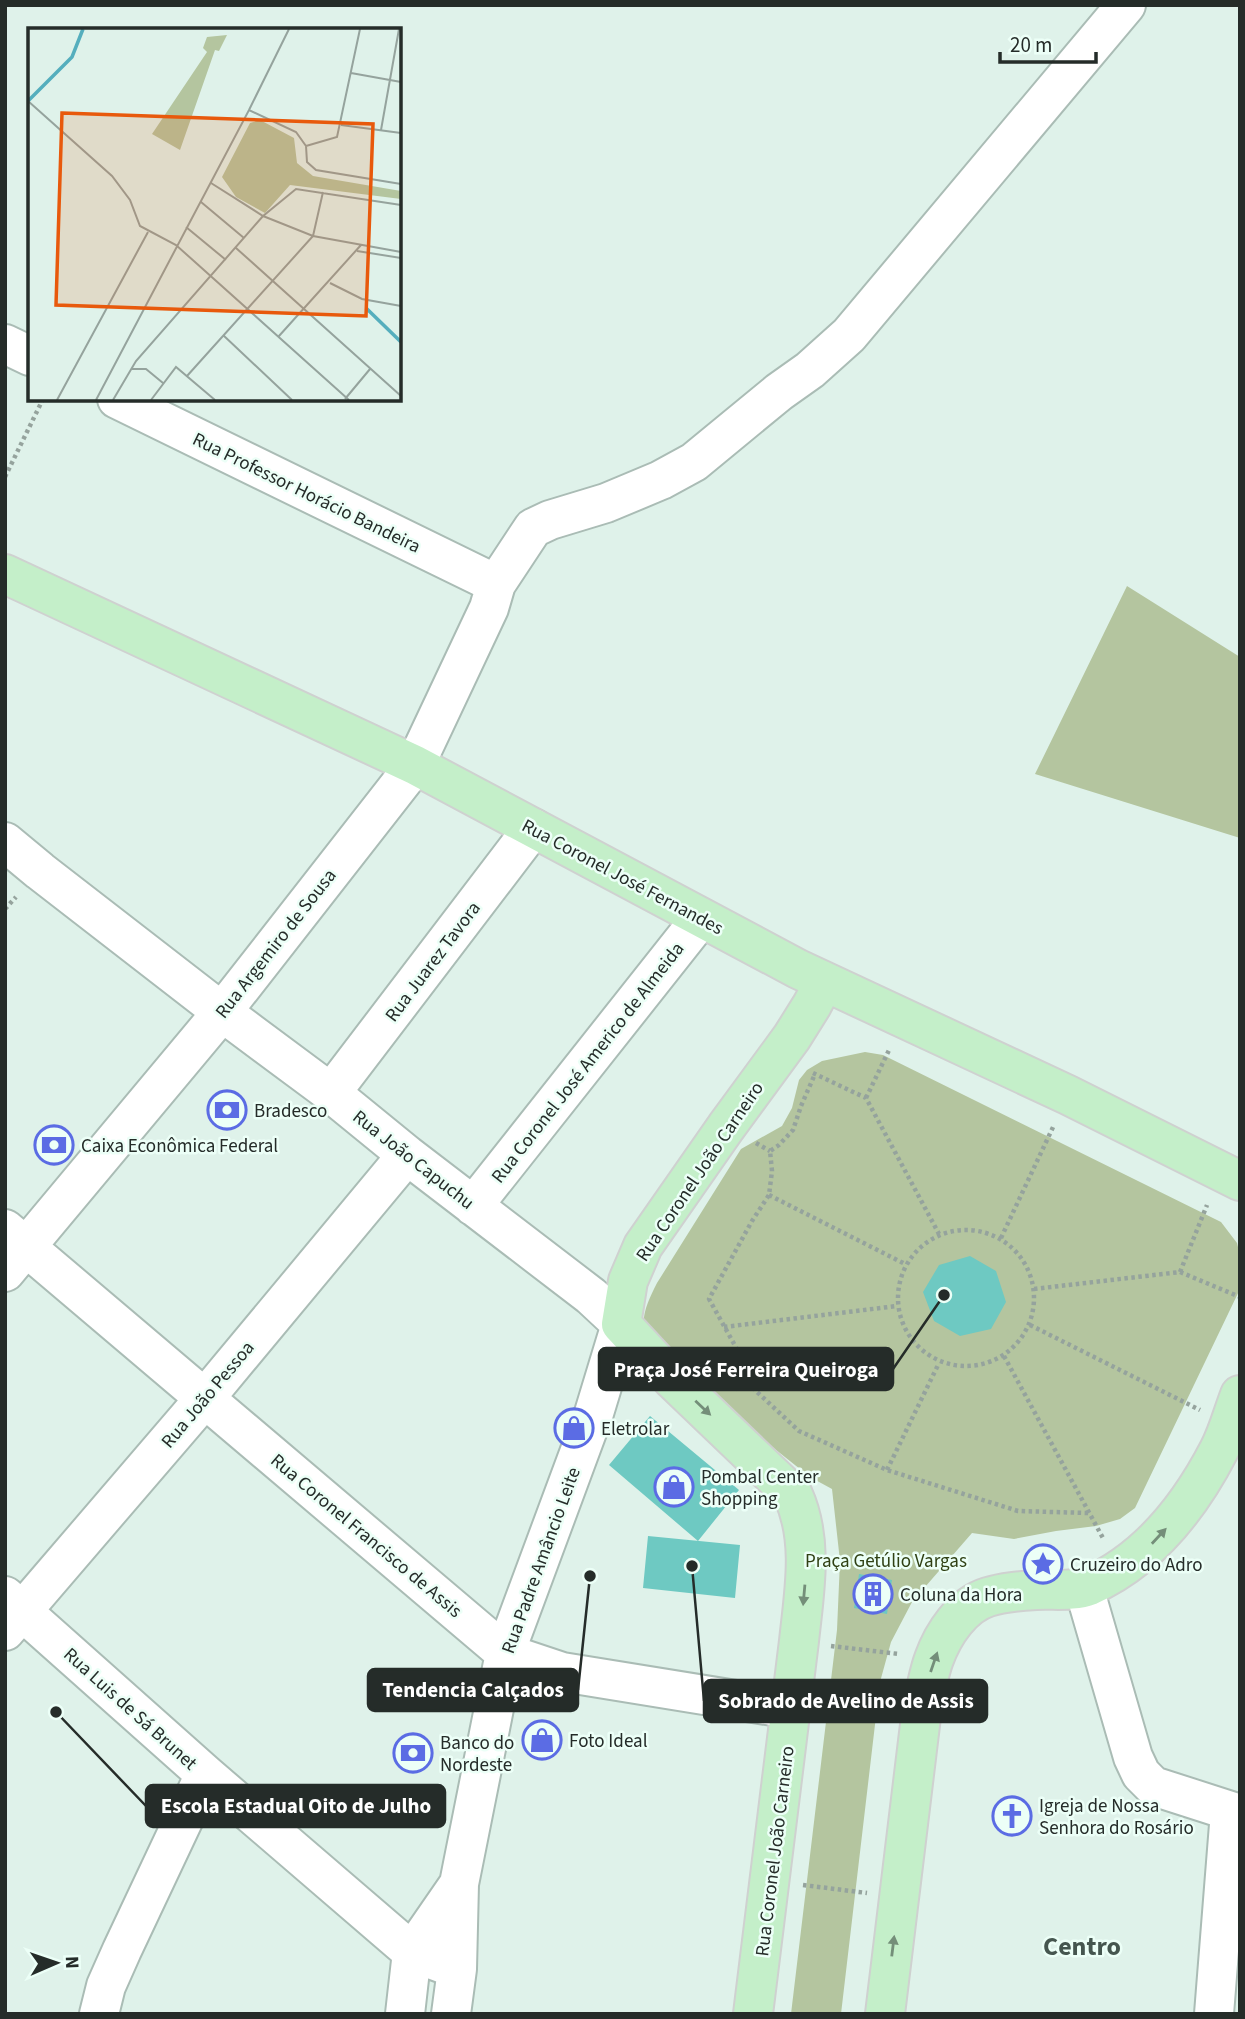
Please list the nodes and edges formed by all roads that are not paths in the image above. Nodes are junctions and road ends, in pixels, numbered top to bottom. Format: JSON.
{"nodes":[{"id":1,"x":1126,"y":5,"type":"edge"},
{"id":2,"x":5,"y":344,"type":"edge"},
{"id":3,"x":28,"y":355,"type":"edge"},
{"id":4,"x":121,"y":401,"type":"edge"},
{"id":5,"x":5,"y":574,"type":"edge"},
{"id":6,"x":496,"y":584,"type":"junction"},
{"id":7,"x":415,"y":765,"type":"junction"},
{"id":8,"x":533,"y":828,"type":"junction"},
{"id":9,"x":5,"y":842,"type":"edge"},
{"id":10,"x":701,"y":918,"type":"junction"},
{"id":11,"x":824,"y":982,"type":"junction"},
{"id":12,"x":222,"y":1012,"type":"junction"},
{"id":13,"x":331,"y":1093,"type":"junction"},
{"id":14,"x":407,"y":1155,"type":"junction"},
{"id":15,"x":1230,"y":1176,"type":"edge"},
{"id":16,"x":473,"y":1206,"type":"junction"},
{"id":17,"x":12,"y":1249,"type":"edge"},
{"id":18,"x":621,"y":1324,"type":"junction"},
{"id":19,"x":205,"y":1398,"type":"junction"},
{"id":20,"x":1234,"y":1410,"type":"edge"},
{"id":21,"x":1084,"y":1588,"type":"junction"},
{"id":22,"x":11,"y":1613,"type":"edge"},
{"id":23,"x":505,"y":1653,"type":"junction"},
{"id":24,"x":791,"y":1709,"type":"junction"},
{"id":25,"x":205,"y":1774,"type":"junction"},
{"id":26,"x":1235,"y":1813,"type":"edge"},
{"id":27,"x":459,"y":1884,"type":"junction"},
{"id":28,"x":412,"y":1952,"type":"junction"},
{"id":29,"x":457,"y":1969,"type":"junction"},
{"id":30,"x":99,"y":2014,"type":"edge"},
{"id":31,"x":405,"y":2014,"type":"edge"},
{"id":32,"x":451,"y":2014,"type":"edge"},
{"id":33,"x":753,"y":2014,"type":"edge"},
{"id":34,"x":885,"y":2014,"type":"edge"},
{"id":35,"x":1214,"y":2014,"type":"edge"}],
"edges":[{"from":1,"to":6,"type":"street","name":"Rua Argemiro de Sousa"},
{"from":2,"to":3,"type":"street"},
{"from":4,"to":6,"type":"street","name":"Rua Professor Horácio Bandeira"},
{"from":5,"to":7,"type":"main road","name":"Rua Coronel José Fernandes"},
{"from":6,"to":7,"type":"street","name":"Rua Argemiro de Sousa"},
{"from":7,"to":8,"type":"main road","name":"Rua Coronel José Fernandes"},
{"from":7,"to":12,"type":"street","name":"Rua Argemiro de Sousa"},
{"from":8,"to":10,"type":"main road","name":"Rua Coronel José Fernandes"},
{"from":8,"to":13,"type":"street","name":"Rua Juarez Tavora"},
{"from":9,"to":12,"type":"street","name":"Rua João Capuchu"},
{"from":10,"to":11,"type":"main road","name":"Rua Coronel José Fernandes"},
{"from":10,"to":16,"type":"street","name":"Rua Coronel José Americo de Almeida"},
{"from":11,"to":15,"type":"main road","name":"Rua Coronel José Fernandes"},
{"from":11,"to":18,"type":"main road","name":"Rua Coronel João Carneiro"},
{"from":12,"to":13,"type":"street","name":"Rua João Capuchu"},
{"from":12,"to":17,"type":"street","name":"Rua Argemiro de Sousa"},
{"from":13,"to":14,"type":"street","name":"Rua João Capuchu"},
{"from":14,"to":16,"type":"street","name":"Rua João Capuchu"},
{"from":14,"to":19,"type":"street","name":"Rua João Pessoa"},
{"from":16,"to":18,"type":"street","name":"Rua João Capuchu"},
{"from":17,"to":19,"type":"street","name":"Rua Coronel Francisco de Assis"},
{"from":18,"to":23,"type":"street","name":"Rua Padre Amâncio Leite"},
{"from":18,"to":24,"type":"main road","name":"Rua Coronel João Carneiro","one_way":true},
{"from":19,"to":22,"type":"street","name":"Rua João Pessoa"},
{"from":19,"to":23,"type":"street","name":"Rua Coronel Francisco de Assis"},
{"from":21,"to":20,"type":"main road","one_way":true},
{"from":21,"to":26,"type":"street"},
{"from":34,"to":21,"type":"main road","one_way":true},
{"from":22,"to":25,"type":"street","name":"Rua Luis de Sá Brunet"},
{"from":23,"to":24,"type":"street","name":"Rua Coronel Francisco de Assis"},
{"from":23,"to":27,"type":"street","name":"Rua Padre Amâncio Leite"},
{"from":24,"to":33,"type":"main road","name":"Rua Coronel João Carneiro"},
{"from":25,"to":28,"type":"street","name":"Rua Luis de Sá Brunet"},
{"from":25,"to":30,"type":"street"},
{"from":26,"to":35,"type":"street"},
{"from":27,"to":28,"type":"street","name":"Rua Padre Amâncio Leite"},
{"from":27,"to":29,"type":"street","name":"Rua Padre Amâncio Leite"},
{"from":28,"to":29,"type":"street","name":"Rua Luis de Sá Brunet"},
{"from":28,"to":31,"type":"street","name":"Rua Padre Amâncio Leite"},
{"from":29,"to":32,"type":"street","name":"Rua Padre Amâncio Leite"}]}
